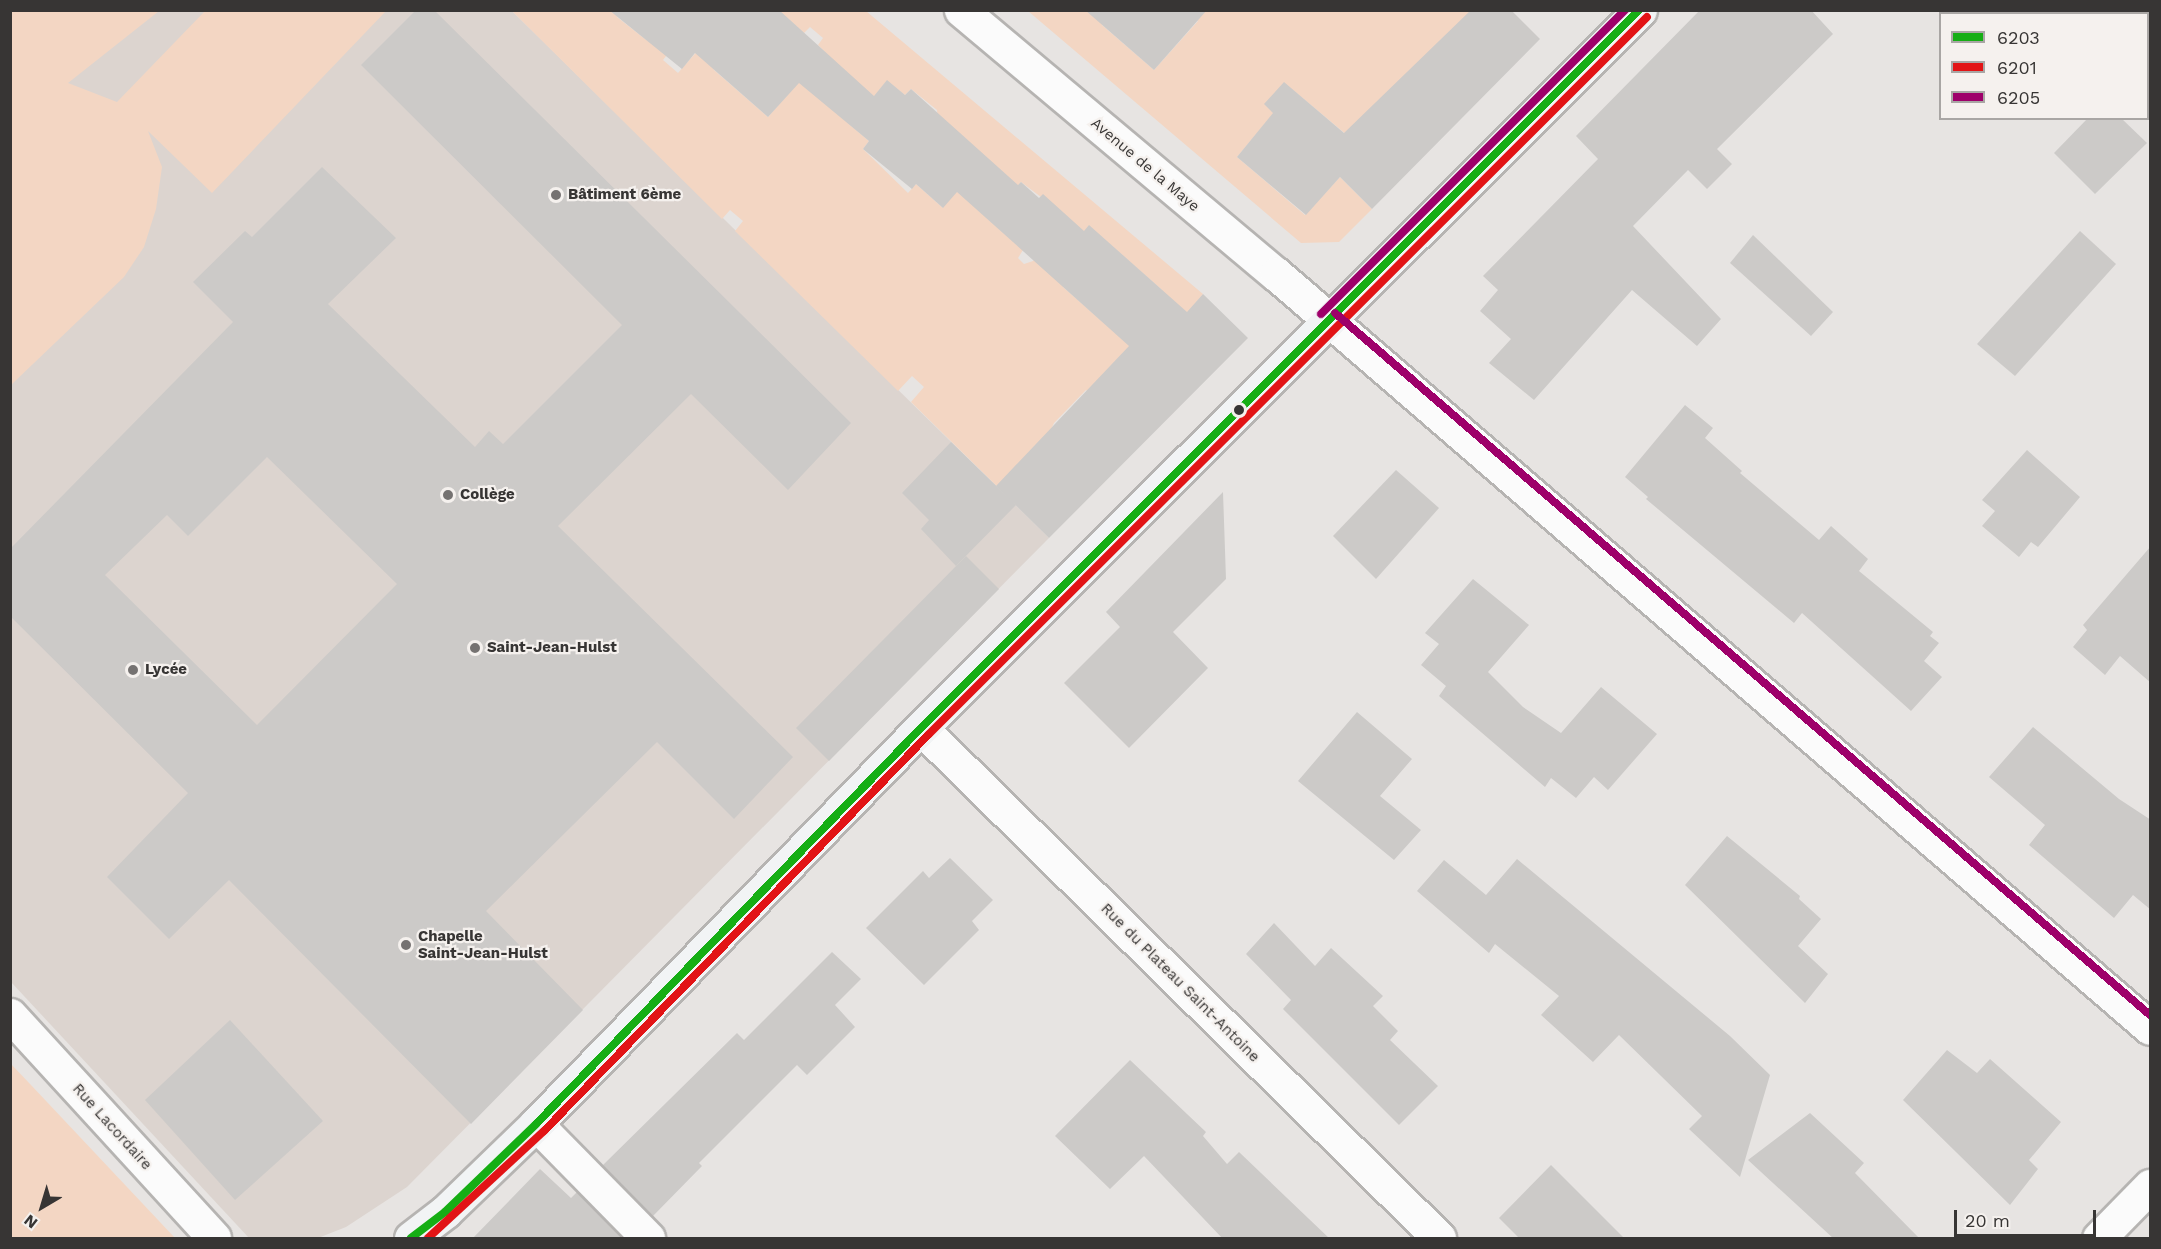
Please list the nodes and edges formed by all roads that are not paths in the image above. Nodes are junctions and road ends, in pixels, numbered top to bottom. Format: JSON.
{"nodes":[{"id":1,"x":961,"y":10,"type":"edge"},
{"id":2,"x":1640,"y":10,"type":"edge"},
{"id":3,"x":1328,"y":321,"type":"junction"},
{"id":4,"x":921,"y":728,"type":"junction"},
{"id":5,"x":10,"y":1015,"type":"edge"},
{"id":6,"x":2151,"y":1028,"type":"edge"},
{"id":7,"x":536,"y":1124,"type":"junction"},
{"id":8,"x":2151,"y":1186,"type":"edge"},
{"id":9,"x":214,"y":1239,"type":"edge"},
{"id":10,"x":411,"y":1239,"type":"edge"},
{"id":11,"x":648,"y":1239,"type":"edge"},
{"id":12,"x":1439,"y":1239,"type":"edge"},
{"id":13,"x":2098,"y":1239,"type":"edge"}],
"edges":[{"from":1,"to":3,"type":"street","name":"Avenue de la Maye"},
{"from":2,"to":3,"type":"main road"},
{"from":3,"to":4,"type":"main road"},
{"from":3,"to":6,"type":"street","name":"Avenue de la Maye"},
{"from":4,"to":7,"type":"main road"},
{"from":4,"to":12,"type":"street","name":"Rue du Plateau Saint-Antoine"},
{"from":5,"to":9,"type":"street","name":"Rue Lacordaire"},
{"from":7,"to":10,"type":"main road"},
{"from":7,"to":11,"type":"street"},
{"from":8,"to":13,"type":"street"}]}
